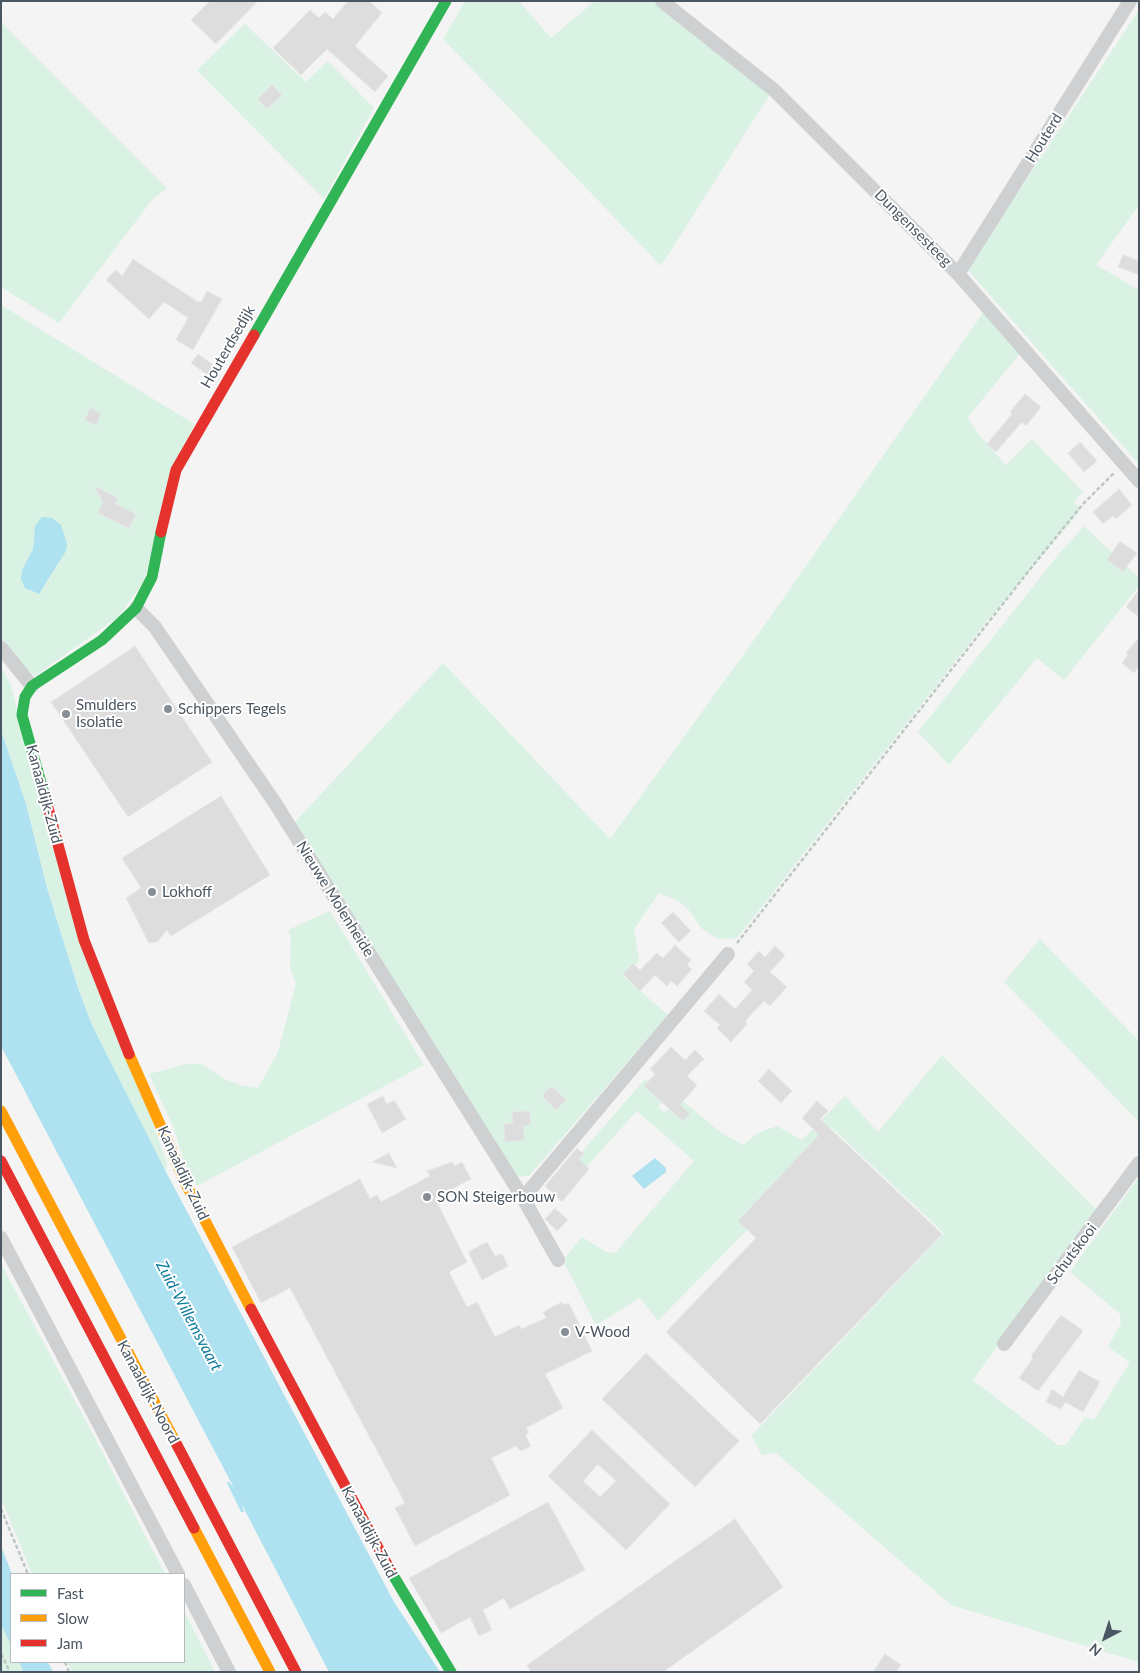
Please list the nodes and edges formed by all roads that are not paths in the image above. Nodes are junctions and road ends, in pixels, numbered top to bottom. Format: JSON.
{"nodes":[{"id":1,"x":446,"y":1,"type":"edge"},
{"id":2,"x":662,"y":1,"type":"edge"},
{"id":3,"x":1130,"y":1,"type":"edge"},
{"id":4,"x":958,"y":274,"type":"junction"},
{"id":5,"x":1139,"y":481,"type":"edge"},
{"id":6,"x":136,"y":608,"type":"junction"},
{"id":7,"x":1,"y":648,"type":"edge"},
{"id":8,"x":32,"y":686,"type":"junction"},
{"id":9,"x":728,"y":954,"type":"road end"},
{"id":10,"x":1,"y":1111,"type":"edge"},
{"id":11,"x":1,"y":1161,"type":"edge"},
{"id":12,"x":1139,"y":1163,"type":"edge"},
{"id":13,"x":523,"y":1198,"type":"junction"},
{"id":14,"x":1,"y":1238,"type":"edge"},
{"id":15,"x":558,"y":1260,"type":"dead end"},
{"id":16,"x":1004,"y":1344,"type":"dead end"},
{"id":17,"x":177,"y":1573,"type":"edge"},
{"id":18,"x":185,"y":1588,"type":"edge"},
{"id":19,"x":229,"y":1672,"type":"edge"},
{"id":20,"x":270,"y":1672,"type":"edge"},
{"id":21,"x":296,"y":1672,"type":"edge"},
{"id":22,"x":451,"y":1672,"type":"edge"}],
"edges":[{"from":1,"to":6,"type":"main road","name":"Houterdsedijk"},
{"from":2,"to":4,"type":"street","name":"Dungensesteeg"},
{"from":3,"to":4,"type":"street","name":"Houterd"},
{"from":4,"to":5,"type":"street","name":"Dungensesteeg"},
{"from":6,"to":8,"type":"main road","name":"Houterdsedijk"},
{"from":6,"to":13,"type":"street","name":"Nieuwe Molenheide"},
{"from":7,"to":8,"type":"street"},
{"from":8,"to":22,"type":"main road","name":"Kanaaldijk-Zuid"},
{"from":9,"to":13,"type":"street"},
{"from":10,"to":21,"type":"main road","name":"Kanaaldijk-Noord"},
{"from":11,"to":20,"type":"main road","name":"Kanaaldijk-Noord"},
{"from":12,"to":16,"type":"street","name":"Schutskooi"},
{"from":13,"to":15,"type":"street","name":"Nieuwe Molenheide"},
{"from":14,"to":17,"type":"street"},
{"from":18,"to":19,"type":"street"}]}
